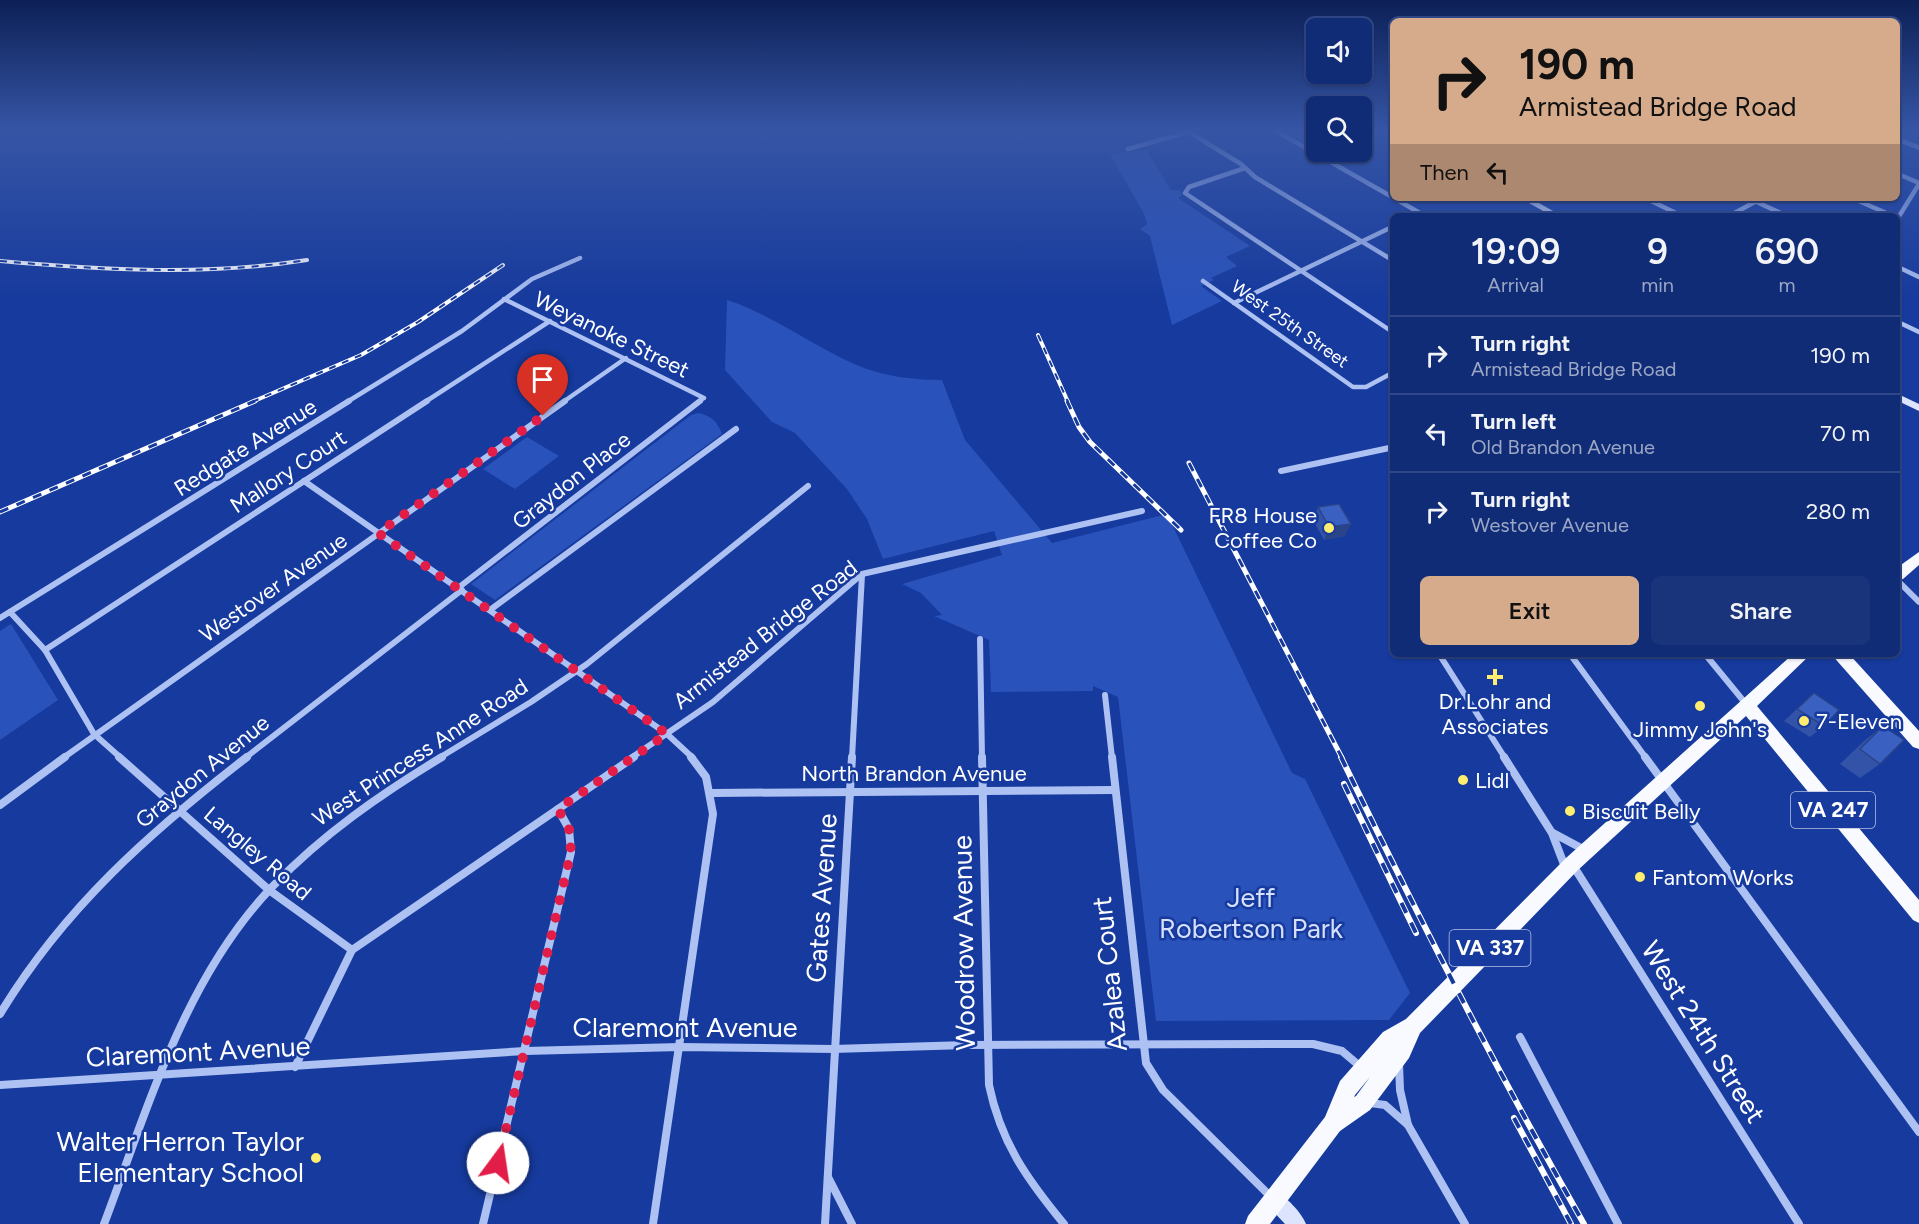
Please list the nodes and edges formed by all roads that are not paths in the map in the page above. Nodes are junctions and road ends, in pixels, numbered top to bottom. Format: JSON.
{"nodes":[{"id":1,"x":1189,"y":188,"type":"edge"},
{"id":2,"x":1273,"y":188,"type":"edge"},
{"id":3,"x":1377,"y":188,"type":"edge"},
{"id":4,"x":1916,"y":188,"type":"edge"},
{"id":5,"x":1390,"y":196,"type":"edge"},
{"id":6,"x":1399,"y":201,"type":"edge"},
{"id":7,"x":1519,"y":201,"type":"edge"},
{"id":8,"x":1530,"y":201,"type":"edge"},
{"id":9,"x":1651,"y":201,"type":"edge"},
{"id":10,"x":1755,"y":201,"type":"joint"},
{"id":11,"x":1859,"y":201,"type":"edge"},
{"id":12,"x":1420,"y":213,"type":"edge"},
{"id":13,"x":1542,"y":213,"type":"edge"},
{"id":14,"x":1552,"y":213,"type":"edge"},
{"id":15,"x":1676,"y":213,"type":"edge"},
{"id":16,"x":1734,"y":213,"type":"edge"},
{"id":17,"x":1781,"y":213,"type":"edge"},
{"id":18,"x":1886,"y":213,"type":"edge"},
{"id":19,"x":1900,"y":215,"type":"edge"},
{"id":20,"x":1390,"y":228,"type":"edge"},
{"id":21,"x":1361,"y":242,"type":"junction"},
{"id":22,"x":580,"y":258,"type":"dead end"},
{"id":23,"x":1390,"y":259,"type":"edge"},
{"id":24,"x":1900,"y":268,"type":"edge"},
{"id":25,"x":1300,"y":272,"type":"junction"},
{"id":26,"x":1919,"y":277,"type":"edge"},
{"id":27,"x":1203,"y":281,"type":"dead end"},
{"id":28,"x":504,"y":299,"type":"junction"},
{"id":29,"x":1234,"y":303,"type":"junction"},
{"id":30,"x":550,"y":321,"type":"junction"},
{"id":31,"x":1900,"y":323,"type":"edge"},
{"id":32,"x":1390,"y":330,"type":"edge"},
{"id":33,"x":1919,"y":332,"type":"edge"},
{"id":34,"x":626,"y":358,"type":"junction"},
{"id":35,"x":1390,"y":374,"type":"edge"},
{"id":36,"x":704,"y":398,"type":"joint"},
{"id":37,"x":1900,"y":398,"type":"edge"},
{"id":38,"x":1919,"y":408,"type":"edge"},
{"id":39,"x":736,"y":429,"type":"dead end"},
{"id":40,"x":1390,"y":448,"type":"edge"},
{"id":41,"x":1281,"y":471,"type":"dead end"},
{"id":42,"x":304,"y":481,"type":"junction"},
{"id":43,"x":808,"y":486,"type":"dead end"},
{"id":44,"x":1142,"y":511,"type":"dead end"},
{"id":45,"x":378,"y":533,"type":"junction"},
{"id":46,"x":1919,"y":557,"type":"edge"},
{"id":47,"x":1900,"y":573,"type":"edge"},
{"id":48,"x":862,"y":574,"type":"junction"},
{"id":49,"x":1900,"y":583,"type":"edge"},
{"id":50,"x":460,"y":589,"type":"junction"},
{"id":51,"x":1919,"y":602,"type":"edge"},
{"id":52,"x":490,"y":610,"type":"junction"},
{"id":53,"x":10,"y":612,"type":"junction"},
{"id":54,"x":0,"y":618,"type":"edge"},
{"id":55,"x":980,"y":639,"type":"dead end"},
{"id":56,"x":45,"y":650,"type":"junction"},
{"id":57,"x":1441,"y":657,"type":"edge"},
{"id":58,"x":1572,"y":657,"type":"edge"},
{"id":59,"x":1707,"y":657,"type":"edge"},
{"id":60,"x":1800,"y":657,"type":"edge"},
{"id":61,"x":1842,"y":657,"type":"edge"},
{"id":62,"x":577,"y":671,"type":"junction"},
{"id":63,"x":1105,"y":695,"type":"dead end"},
{"id":64,"x":1747,"y":706,"type":"junction"},
{"id":65,"x":94,"y":734,"type":"junction"},
{"id":66,"x":667,"y":734,"type":"junction"},
{"id":67,"x":1919,"y":742,"type":"edge"},
{"id":68,"x":1663,"y":782,"type":"junction"},
{"id":69,"x":1115,"y":790,"type":"junction"},
{"id":70,"x":983,"y":791,"type":"junction"},
{"id":71,"x":849,"y":792,"type":"junction"},
{"id":72,"x":712,"y":793,"type":"junction"},
{"id":73,"x":0,"y":806,"type":"edge"},
{"id":74,"x":179,"y":809,"type":"junction"},
{"id":75,"x":558,"y":809,"type":"junction"},
{"id":76,"x":1552,"y":833,"type":"junction"},
{"id":77,"x":1586,"y":851,"type":"junction"},
{"id":78,"x":1569,"y":867,"type":"junction"},
{"id":79,"x":269,"y":890,"type":"junction"},
{"id":80,"x":1919,"y":914,"type":"edge"},
{"id":81,"x":352,"y":950,"type":"junction"},
{"id":82,"x":0,"y":1014,"type":"edge"},
{"id":83,"x":1413,"y":1026,"type":"junction"},
{"id":84,"x":1520,"y":1037,"type":"dead end"},
{"id":85,"x":987,"y":1045,"type":"junction"},
{"id":86,"x":1142,"y":1046,"type":"junction"},
{"id":87,"x":680,"y":1047,"type":"junction"},
{"id":88,"x":833,"y":1049,"type":"junction"},
{"id":89,"x":525,"y":1051,"type":"junction"},
{"id":90,"x":1399,"y":1055,"type":"junction"},
{"id":91,"x":295,"y":1067,"type":"junction"},
{"id":92,"x":1363,"y":1069,"type":"junction"},
{"id":93,"x":162,"y":1074,"type":"junction"},
{"id":94,"x":0,"y":1084,"type":"edge"},
{"id":95,"x":1363,"y":1102,"type":"junction"},
{"id":96,"x":1333,"y":1124,"type":"junction"},
{"id":97,"x":1408,"y":1125,"type":"junction"},
{"id":98,"x":1919,"y":1132,"type":"edge"},
{"id":99,"x":827,"y":1176,"type":"junction"},
{"id":100,"x":1274,"y":1200,"type":"junction"},
{"id":101,"x":104,"y":1224,"type":"edge"},
{"id":102,"x":483,"y":1224,"type":"edge"},
{"id":103,"x":653,"y":1224,"type":"edge"},
{"id":104,"x":825,"y":1224,"type":"edge"},
{"id":105,"x":852,"y":1224,"type":"edge"},
{"id":106,"x":1064,"y":1224,"type":"edge"},
{"id":107,"x":1256,"y":1224,"type":"edge"},
{"id":108,"x":1298,"y":1224,"type":"edge"},
{"id":109,"x":1465,"y":1224,"type":"edge"},
{"id":110,"x":1618,"y":1224,"type":"edge"},
{"id":111,"x":1798,"y":1224,"type":"edge"}],
"edges":[{"from":1,"to":25,"type":"street"},
{"from":2,"to":21,"type":"street"},
{"from":3,"to":5,"type":"street"},
{"from":4,"to":19,"type":"street"},
{"from":6,"to":12,"type":"street"},
{"from":7,"to":13,"type":"street"},
{"from":8,"to":14,"type":"street"},
{"from":9,"to":15,"type":"street"},
{"from":10,"to":16,"type":"street"},
{"from":10,"to":17,"type":"street"},
{"from":11,"to":18,"type":"street"},
{"from":20,"to":21,"type":"street"},
{"from":21,"to":23,"type":"street"},
{"from":21,"to":25,"type":"street"},
{"from":22,"to":28,"type":"street","name":"Redgate Avenue"},
{"from":24,"to":26,"type":"street"},
{"from":25,"to":29,"type":"street"},
{"from":25,"to":32,"type":"street"},
{"from":27,"to":29,"type":"street","name":"West 25th Street"},
{"from":28,"to":30,"type":"street","name":"Weyanoke Street"},
{"from":28,"to":53,"type":"street","name":"Redgate Avenue"},
{"from":29,"to":35,"type":"street","name":"West 25th Street"},
{"from":30,"to":34,"type":"street","name":"Weyanoke Street"},
{"from":30,"to":42,"type":"street","name":"Mallory Court"},
{"from":31,"to":33,"type":"street"},
{"from":34,"to":36,"type":"street","name":"Weyanoke Street"},
{"from":34,"to":45,"type":"street","name":"Westover Avenue"},
{"from":36,"to":50,"type":"street","name":"Graydon Place"},
{"from":37,"to":38,"type":"street"},
{"from":39,"to":52,"type":"street"},
{"from":40,"to":41,"type":"street"},
{"from":42,"to":45,"type":"street"},
{"from":42,"to":56,"type":"street","name":"Mallory Court"},
{"from":43,"to":62,"type":"street","name":"West Princess Anne Road"},
{"from":44,"to":48,"type":"street","name":"Armistead Bridge Road"},
{"from":45,"to":50,"type":"street"},
{"from":45,"to":65,"type":"street","name":"Westover Avenue"},
{"from":46,"to":47,"type":"main road"},
{"from":48,"to":66,"type":"street","name":"Armistead Bridge Road"},
{"from":48,"to":71,"type":"street","name":"Gates Avenue"},
{"from":49,"to":51,"type":"street"},
{"from":50,"to":52,"type":"street"},
{"from":50,"to":74,"type":"street","name":"Graydon Avenue"},
{"from":52,"to":62,"type":"street"},
{"from":53,"to":54,"type":"street","name":"Redgate Avenue"},
{"from":53,"to":56,"type":"street","name":"Langley Road"},
{"from":55,"to":70,"type":"street","name":"Woodrow Avenue"},
{"from":56,"to":65,"type":"street","name":"Langley Road"},
{"from":57,"to":76,"type":"street","name":"West 24th Street"},
{"from":58,"to":68,"type":"street"},
{"from":59,"to":64,"type":"street"},
{"from":60,"to":64,"type":"main road","number":"VA 337"},
{"from":61,"to":67,"type":"main road"},
{"from":62,"to":66,"type":"street"},
{"from":62,"to":79,"type":"street","name":"West Princess Anne Road"},
{"from":63,"to":69,"type":"street","name":"Azalea Court"},
{"from":64,"to":68,"type":"main road","number":"VA 337"},
{"from":64,"to":80,"type":"main road","number":"VA 247"},
{"from":65,"to":73,"type":"street","name":"Westover Avenue"},
{"from":65,"to":74,"type":"street","name":"Langley Road"},
{"from":66,"to":72,"type":"street"},
{"from":66,"to":75,"type":"street","name":"Armistead Bridge Road"},
{"from":68,"to":77,"type":"main road","number":"VA 337"},
{"from":68,"to":98,"type":"street"},
{"from":69,"to":70,"type":"street","name":"North Brandon Avenue"},
{"from":69,"to":86,"type":"street","name":"Azalea Court"},
{"from":70,"to":71,"type":"street","name":"North Brandon Avenue"},
{"from":70,"to":85,"type":"street","name":"Woodrow Avenue"},
{"from":71,"to":72,"type":"street","name":"North Brandon Avenue"},
{"from":71,"to":88,"type":"street","name":"Gates Avenue"},
{"from":72,"to":87,"type":"street"},
{"from":74,"to":79,"type":"street","name":"Langley Road"},
{"from":74,"to":82,"type":"street","name":"Graydon Avenue"},
{"from":75,"to":81,"type":"street","name":"Armistead Bridge Road"},
{"from":75,"to":89,"type":"street"},
{"from":76,"to":77,"type":"street","name":"West 24th Street"},
{"from":76,"to":78,"type":"street","name":"West 24th Street"},
{"from":77,"to":78,"type":"main road","number":"VA 337"},
{"from":78,"to":83,"type":"main road","number":"VA 337"},
{"from":78,"to":111,"type":"street","name":"West 24th Street"},
{"from":79,"to":81,"type":"street","name":"Langley Road"},
{"from":79,"to":93,"type":"street","name":"West Princess Anne Road"},
{"from":81,"to":91,"type":"street","name":"Armistead Bridge Road"},
{"from":83,"to":90,"type":"main road","number":"VA 337"},
{"from":83,"to":92,"type":"main road","number":"VA 337"},
{"from":84,"to":110,"type":"street"},
{"from":85,"to":86,"type":"street","name":"Claremont Avenue"},
{"from":85,"to":88,"type":"street","name":"Claremont Avenue"},
{"from":85,"to":106,"type":"street","name":"Woodrow Avenue"},
{"from":86,"to":92,"type":"street","name":"Claremont Avenue"},
{"from":86,"to":100,"type":"street","name":"Azalea Court"},
{"from":87,"to":88,"type":"street","name":"Claremont Avenue"},
{"from":87,"to":89,"type":"street","name":"Claremont Avenue"},
{"from":87,"to":103,"type":"street"},
{"from":88,"to":99,"type":"street","name":"Gates Avenue"},
{"from":89,"to":91,"type":"street","name":"Claremont Avenue"},
{"from":89,"to":102,"type":"street"},
{"from":90,"to":95,"type":"main road","number":"VA 337"},
{"from":90,"to":97,"type":"street"},
{"from":91,"to":93,"type":"street","name":"Claremont Avenue"},
{"from":92,"to":96,"type":"main road","number":"VA 337"},
{"from":93,"to":94,"type":"street","name":"Claremont Avenue"},
{"from":93,"to":101,"type":"street","name":"West Princess Anne Road"},
{"from":95,"to":96,"type":"main road","number":"VA 337"},
{"from":95,"to":97,"type":"street"},
{"from":96,"to":100,"type":"main road","number":"VA 337"},
{"from":97,"to":109,"type":"street"},
{"from":99,"to":104,"type":"street","name":"Gates Avenue"},
{"from":99,"to":105,"type":"street"},
{"from":100,"to":107,"type":"main road","number":"VA 337"},
{"from":100,"to":108,"type":"street","name":"Azalea Court"}]}
